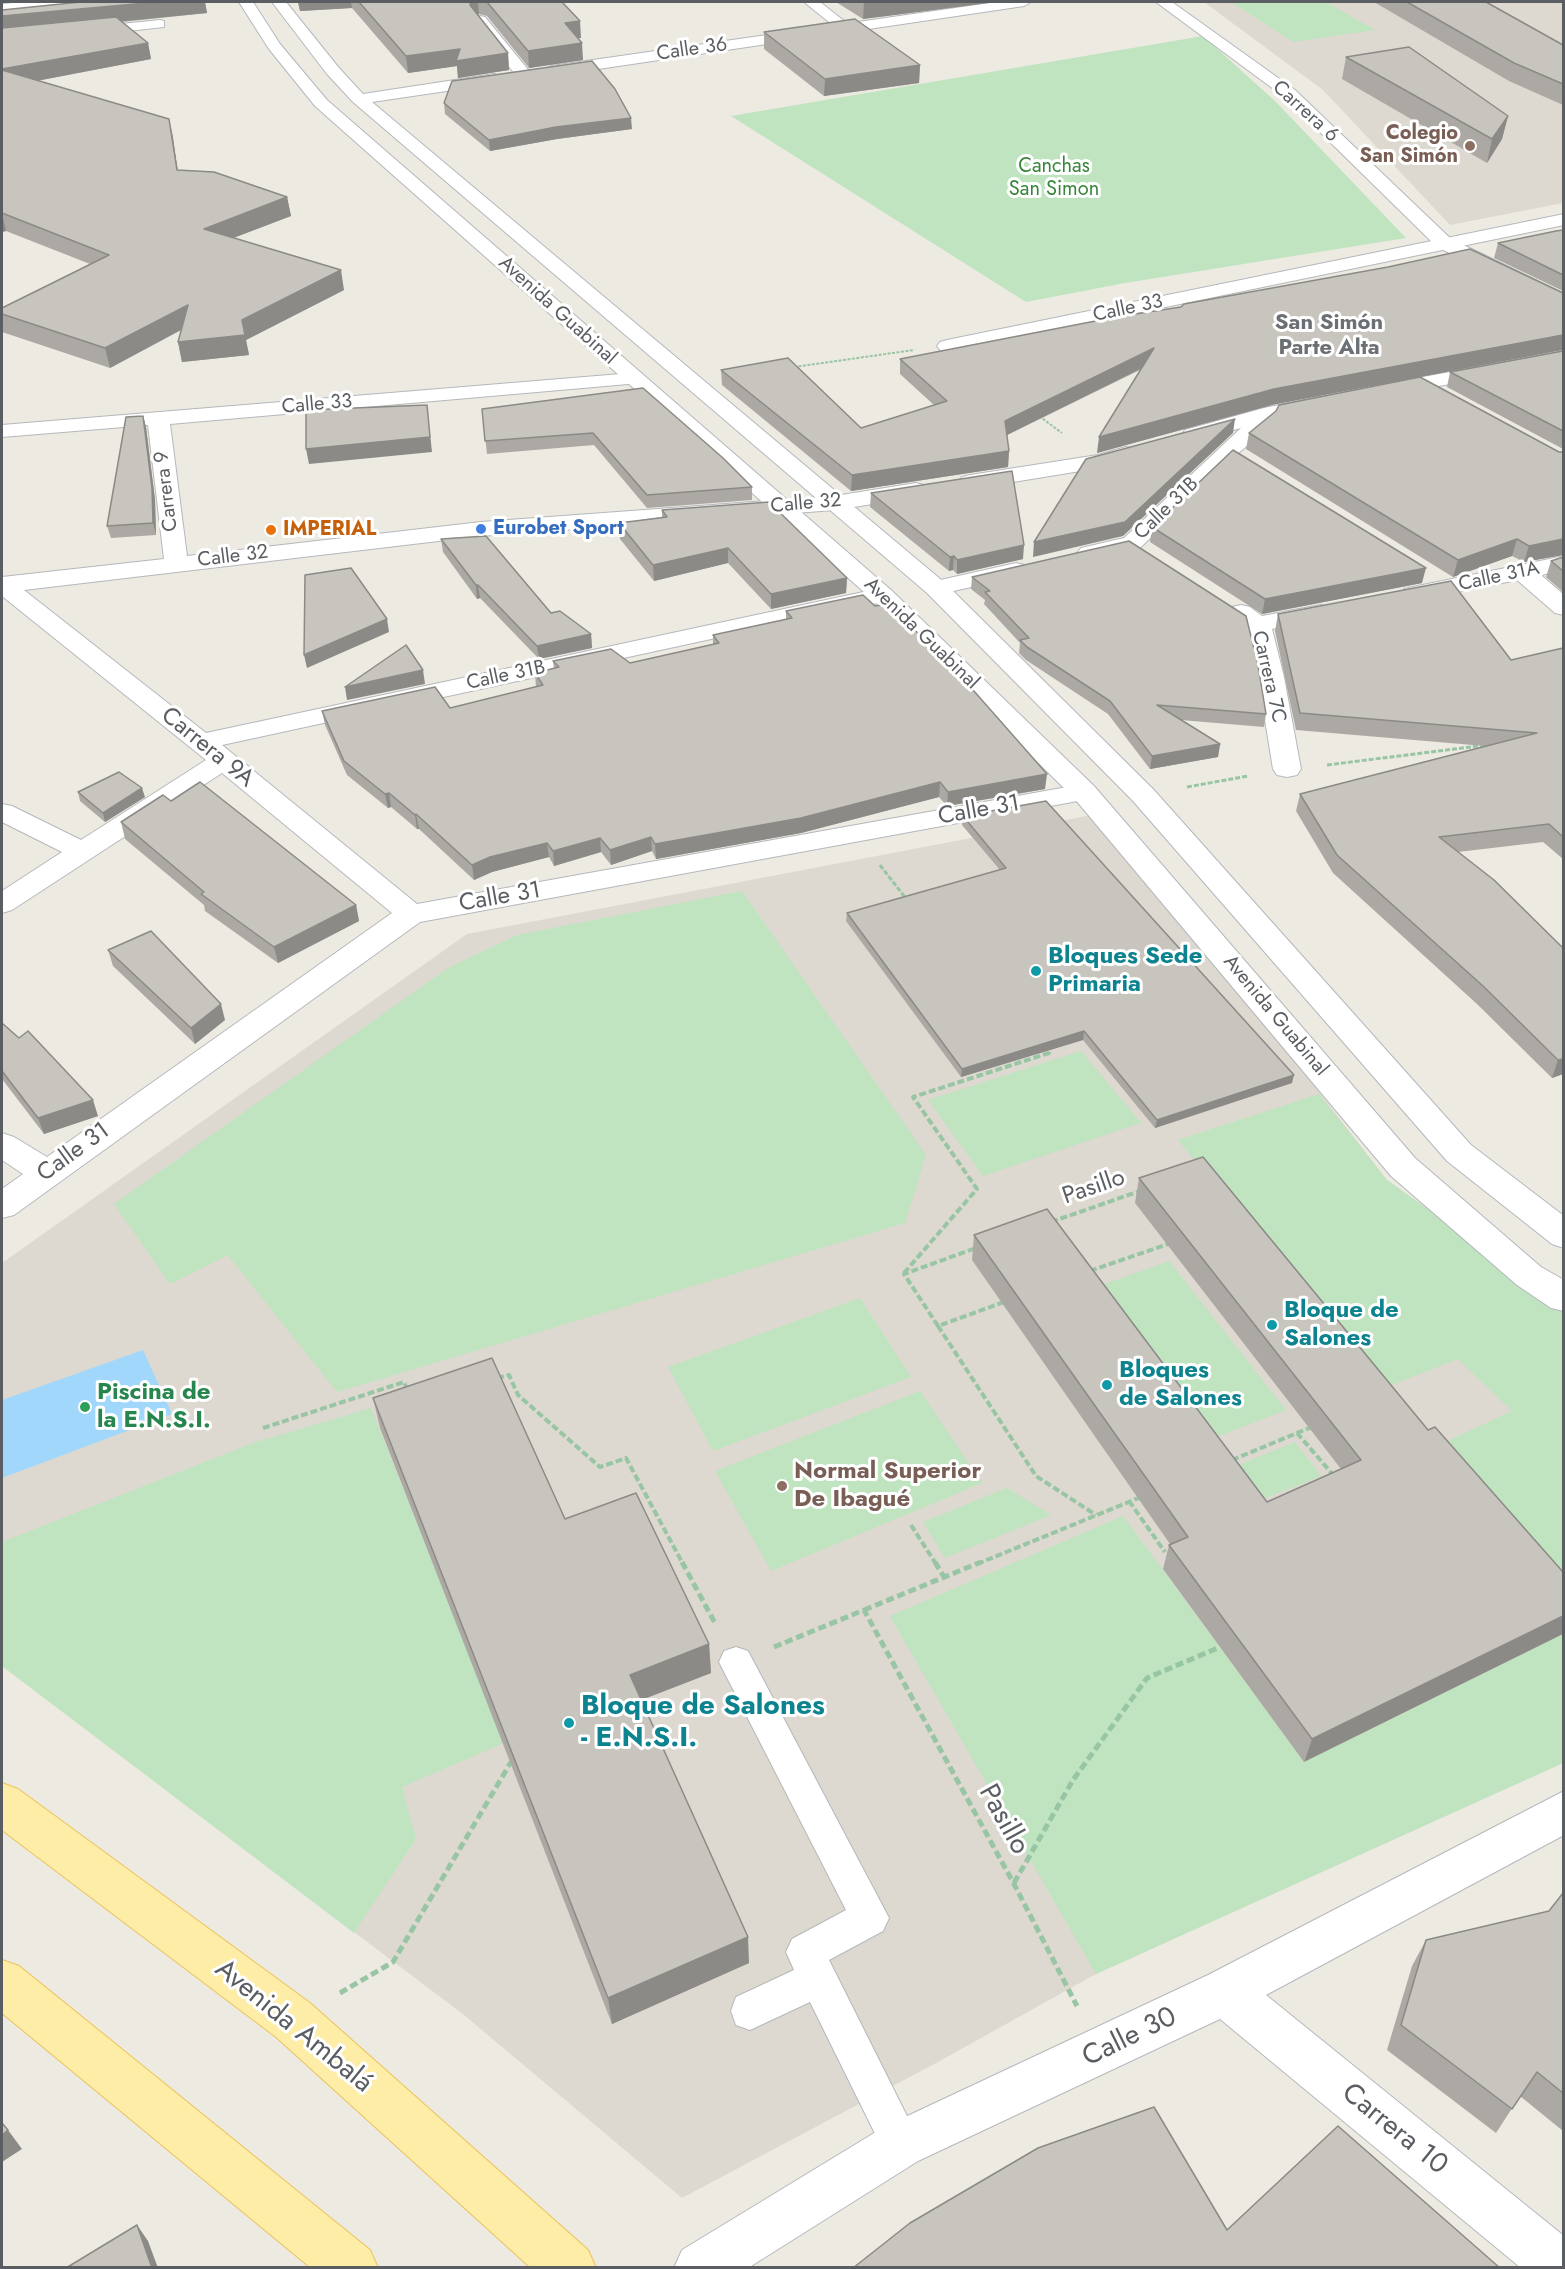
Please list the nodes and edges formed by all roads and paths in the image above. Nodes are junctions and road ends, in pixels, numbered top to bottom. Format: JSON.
{"nodes":[{"id":1,"x":63,"y":2,"type":"edge"},
{"id":2,"x":246,"y":2,"type":"edge"},
{"id":3,"x":279,"y":2,"type":"edge"},
{"id":4,"x":811,"y":2,"type":"edge"},
{"id":5,"x":1024,"y":2,"type":"edge"},
{"id":6,"x":1163,"y":2,"type":"edge"},
{"id":7,"x":2,"y":8,"type":"edge"},
{"id":8,"x":82,"y":8,"type":"edge"},
{"id":9,"x":2,"y":17,"type":"edge"},
{"id":10,"x":480,"y":20,"type":"edge"},
{"id":11,"x":160,"y":24,"type":"dead end"},
{"id":12,"x":845,"y":28,"type":"junction"},
{"id":13,"x":78,"y":32,"type":"edge"},
{"id":14,"x":524,"y":75,"type":"junction"},
{"id":15,"x":359,"y":99,"type":"junction"},
{"id":16,"x":1563,"y":219,"type":"edge"},
{"id":17,"x":1443,"y":243,"type":"junction"},
{"id":18,"x":1563,"y":302,"type":"edge"},
{"id":19,"x":947,"y":346,"type":"joint"},
{"id":20,"x":1563,"y":357,"type":"edge"},
{"id":21,"x":794,"y":366,"type":"edge"},
{"id":22,"x":633,"y":379,"type":"junction"},
{"id":23,"x":1420,"y":382,"type":"junction"},
{"id":24,"x":1363,"y":394,"type":"edge"},
{"id":25,"x":1341,"y":399,"type":"edge"},
{"id":26,"x":1451,"y":399,"type":"edge"},
{"id":27,"x":1033,"y":411,"type":"edge"},
{"id":28,"x":1272,"y":413,"type":"junction"},
{"id":29,"x":158,"y":417,"type":"junction"},
{"id":30,"x":2,"y":431,"type":"edge"},
{"id":31,"x":1168,"y":442,"type":"edge"},
{"id":32,"x":1145,"y":448,"type":"edge"},
{"id":33,"x":1228,"y":450,"type":"junction"},
{"id":34,"x":1099,"y":461,"type":"junction"},
{"id":35,"x":1248,"y":463,"type":"edge"},
{"id":36,"x":835,"y":503,"type":"junction"},
{"id":37,"x":783,"y":506,"type":"junction"},
{"id":38,"x":1063,"y":559,"type":"edge"},
{"id":39,"x":1563,"y":563,"type":"edge"},
{"id":40,"x":176,"y":564,"type":"junction"},
{"id":41,"x":1040,"y":564,"type":"edge"},
{"id":42,"x":1419,"y":568,"type":"edge"},
{"id":43,"x":1524,"y":573,"type":"junction"},
{"id":44,"x":2,"y":585,"type":"edge"},
{"id":45,"x":1449,"y":587,"type":"junction"},
{"id":46,"x":936,"y":588,"type":"junction"},
{"id":47,"x":882,"y":595,"type":"junction"},
{"id":48,"x":1393,"y":598,"type":"edge"},
{"id":49,"x":1219,"y":599,"type":"edge"},
{"id":50,"x":1348,"y":606,"type":"edge"},
{"id":51,"x":1563,"y":608,"type":"edge"},
{"id":52,"x":1258,"y":624,"type":"junction"},
{"id":53,"x":201,"y":742,"type":"junction"},
{"id":54,"x":1487,"y":745,"type":"edge"},
{"id":55,"x":222,"y":761,"type":"junction"},
{"id":56,"x":1287,"y":769,"type":"junction"},
{"id":57,"x":1084,"y":792,"type":"junction"},
{"id":58,"x":1143,"y":795,"type":"junction"},
{"id":59,"x":2,"y":812,"type":"edge"},
{"id":60,"x":82,"y":851,"type":"junction"},
{"id":61,"x":873,"y":857,"type":"dead end"},
{"id":62,"x":908,"y":902,"type":"edge"},
{"id":63,"x":2,"y":904,"type":"edge"},
{"id":64,"x":411,"y":914,"type":"junction"},
{"id":65,"x":1042,"y":1044,"type":"edge"},
{"id":66,"x":2,"y":1145,"type":"edge"},
{"id":67,"x":46,"y":1172,"type":"junction"},
{"id":68,"x":1142,"y":1190,"type":"dead end"},
{"id":69,"x":2,"y":1206,"type":"edge"},
{"id":70,"x":1047,"y":1224,"type":"edge"},
{"id":71,"x":1563,"y":1235,"type":"edge"},
{"id":72,"x":1180,"y":1239,"type":"edge"},
{"id":73,"x":986,"y":1245,"type":"edge"},
{"id":74,"x":904,"y":1274,"type":"junction"},
{"id":75,"x":1084,"y":1274,"type":"edge"},
{"id":76,"x":1563,"y":1298,"type":"edge"},
{"id":77,"x":1006,"y":1301,"type":"edge"},
{"id":78,"x":938,"y":1326,"type":"junction"},
{"id":79,"x":488,"y":1381,"type":"edge"},
{"id":80,"x":408,"y":1393,"type":"edge"},
{"id":81,"x":1317,"y":1425,"type":"edge"},
{"id":82,"x":263,"y":1428,"type":"dead end"},
{"id":83,"x":1297,"y":1433,"type":"junction"},
{"id":84,"x":1222,"y":1464,"type":"edge"},
{"id":85,"x":1340,"y":1482,"type":"edge"},
{"id":86,"x":1150,"y":1493,"type":"edge"},
{"id":87,"x":1129,"y":1501,"type":"junction"},
{"id":88,"x":1096,"y":1515,"type":"junction"},
{"id":89,"x":911,"y":1525,"type":"dead end"},
{"id":90,"x":1165,"y":1552,"type":"dead end"},
{"id":91,"x":944,"y":1577,"type":"junction"},
{"id":92,"x":864,"y":1610,"type":"junction"},
{"id":93,"x":1220,"y":1647,"type":"edge"},
{"id":94,"x":736,"y":1662,"type":"junction"},
{"id":95,"x":511,"y":1762,"type":"edge"},
{"id":96,"x":2,"y":1804,"type":"edge"},
{"id":97,"x":1563,"y":1812,"type":"edge"},
{"id":98,"x":1014,"y":1884,"type":"junction"},
{"id":99,"x":819,"y":1978,"type":"junction"},
{"id":100,"x":2,"y":1983,"type":"edge"},
{"id":101,"x":1225,"y":1992,"type":"junction"},
{"id":102,"x":750,"y":2011,"type":"dead end"},
{"id":103,"x":293,"y":2020,"type":"junction"},
{"id":104,"x":1101,"y":2052,"type":"junction"},
{"id":105,"x":901,"y":2144,"type":"junction"},
{"id":106,"x":352,"y":2268,"type":"edge"},
{"id":107,"x":570,"y":2268,"type":"edge"},
{"id":108,"x":700,"y":2268,"type":"edge"},
{"id":109,"x":1562,"y":2268,"type":"edge"}],
"edges":[{"from":1,"to":7,"type":"street"},
{"from":2,"to":22,"type":"street","name":"Avenida Guabinal"},
{"from":3,"to":15,"type":"street","name":"Avenida Guabinal"},
{"from":4,"to":12,"type":"street"},
{"from":5,"to":12,"type":"street","name":"Calle 36"},
{"from":6,"to":17,"type":"street","name":"Carrera 6"},
{"from":8,"to":9,"type":"street"},
{"from":10,"to":14,"type":"street"},
{"from":11,"to":13,"type":"lane"},
{"from":12,"to":14,"type":"street","name":"Calle 36"},
{"from":14,"to":15,"type":"street","name":"Calle 36"},
{"from":15,"to":36,"type":"street","name":"Avenida Guabinal"},
{"from":16,"to":17,"type":"street","name":"Calle 33"},
{"from":17,"to":18,"type":"street","name":"Carrera 6"},
{"from":17,"to":19,"type":"street","name":"Calle 33"},
{"from":19,"to":21,"type":"path"},
{"from":20,"to":23,"type":"street"},
{"from":22,"to":29,"type":"street","name":"Calle 33"},
{"from":22,"to":37,"type":"street","name":"Avenida Guabinal"},
{"from":23,"to":24,"type":"street"},
{"from":23,"to":26,"type":"street"},
{"from":25,"to":28,"type":"street"},
{"from":27,"to":34,"type":"path"},
{"from":28,"to":31,"type":"street"},
{"from":28,"to":33,"type":"street","name":"Calle 31B"},
{"from":29,"to":30,"type":"street","name":"Calle 33"},
{"from":29,"to":40,"type":"street","name":"Carrera 9"},
{"from":32,"to":34,"type":"street","name":"Calle 32"},
{"from":33,"to":35,"type":"street"},
{"from":33,"to":38,"type":"street","name":"Calle 31B"},
{"from":34,"to":36,"type":"street","name":"Calle 32"},
{"from":36,"to":37,"type":"street","name":"Calle 32"},
{"from":36,"to":46,"type":"street","name":"Avenida Guabinal"},
{"from":37,"to":40,"type":"street","name":"Calle 32"},
{"from":37,"to":47,"type":"street","name":"Avenida Guabinal"},
{"from":39,"to":43,"type":"street","name":"Calle 31A"},
{"from":40,"to":44,"type":"street","name":"Calle 32"},
{"from":41,"to":46,"type":"street"},
{"from":42,"to":45,"type":"street"},
{"from":43,"to":45,"type":"street","name":"Calle 31A"},
{"from":43,"to":51,"type":"street"},
{"from":44,"to":53,"type":"street","name":"Carrera 9A"},
{"from":45,"to":48,"type":"street","name":"Calle 31A"},
{"from":46,"to":58,"type":"street","name":"Avenida Guabinal"},
{"from":47,"to":53,"type":"street","name":"Calle 31B"},
{"from":47,"to":57,"type":"street","name":"Avenida Guabinal"},
{"from":49,"to":52,"type":"street","name":"Carrera 7C"},
{"from":50,"to":52,"type":"street"},
{"from":52,"to":56,"type":"street","name":"Carrera 7C"},
{"from":53,"to":55,"type":"street","name":"Carrera 9A"},
{"from":54,"to":56,"type":"path"},
{"from":55,"to":60,"type":"street"},
{"from":55,"to":64,"type":"street","name":"Carrera 9A"},
{"from":56,"to":58,"type":"path"},
{"from":57,"to":64,"type":"street","name":"Calle 31"},
{"from":57,"to":76,"type":"street","name":"Avenida Guabinal"},
{"from":58,"to":71,"type":"street","name":"Avenida Guabinal"},
{"from":59,"to":60,"type":"street"},
{"from":60,"to":63,"type":"street"},
{"from":61,"to":62,"type":"path"},
{"from":64,"to":67,"type":"street","name":"Calle 31"},
{"from":65,"to":74,"type":"path"},
{"from":66,"to":67,"type":"street"},
{"from":67,"to":69,"type":"street","name":"Calle 31"},
{"from":68,"to":70,"type":"path","name":"Pasillo"},
{"from":72,"to":75,"type":"path"},
{"from":73,"to":74,"type":"path"},
{"from":74,"to":78,"type":"path"},
{"from":77,"to":78,"type":"path"},
{"from":78,"to":88,"type":"path"},
{"from":79,"to":94,"type":"path"},
{"from":80,"to":82,"type":"path"},
{"from":81,"to":83,"type":"path"},
{"from":83,"to":84,"type":"path"},
{"from":83,"to":85,"type":"path"},
{"from":86,"to":87,"type":"path"},
{"from":87,"to":88,"type":"path"},
{"from":87,"to":90,"type":"path"},
{"from":88,"to":91,"type":"path"},
{"from":89,"to":91,"type":"path"},
{"from":91,"to":92,"type":"path"},
{"from":92,"to":94,"type":"path"},
{"from":92,"to":98,"type":"path","name":"Pasillo"},
{"from":93,"to":98,"type":"path"},
{"from":94,"to":99,"type":"lane"},
{"from":95,"to":103,"type":"path"},
{"from":96,"to":103,"type":"main road","name":"Avenida Ambalá"},
{"from":97,"to":101,"type":"street","name":"Calle 30"},
{"from":98,"to":104,"type":"path","name":"Pasillo"},
{"from":99,"to":102,"type":"lane"},
{"from":99,"to":105,"type":"lane"},
{"from":100,"to":106,"type":"main road"},
{"from":101,"to":104,"type":"street","name":"Calle 30"},
{"from":101,"to":109,"type":"street","name":"Carrera 10"},
{"from":103,"to":107,"type":"main road","name":"Avenida Ambalá"},
{"from":104,"to":105,"type":"street","name":"Calle 30"},
{"from":105,"to":108,"type":"street","name":"Calle 30"}]}
